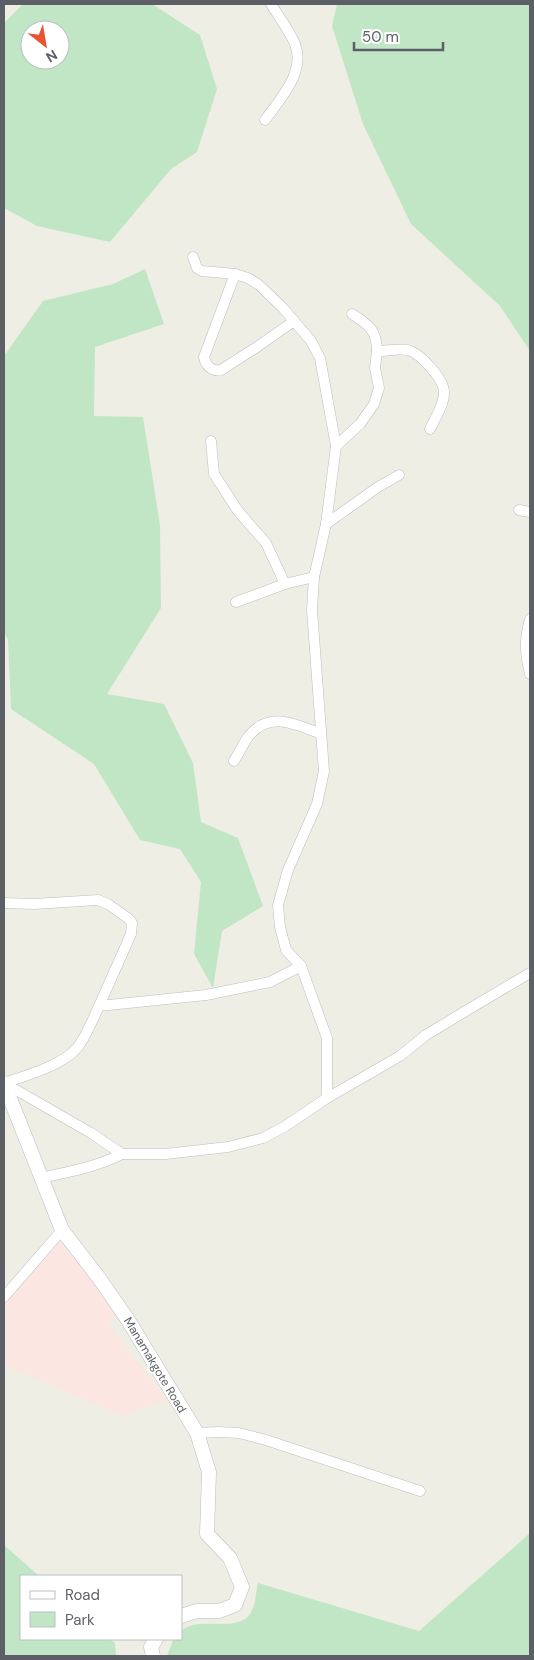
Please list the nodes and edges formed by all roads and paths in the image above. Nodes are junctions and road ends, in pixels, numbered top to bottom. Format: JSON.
{"nodes":[{"id":1,"x":272,"y":4,"type":"edge"},
{"id":2,"x":265,"y":120,"type":"dead end"},
{"id":3,"x":193,"y":257,"type":"dead end"},
{"id":4,"x":235,"y":274,"type":"junction"},
{"id":5,"x":352,"y":314,"type":"dead end"},
{"id":6,"x":294,"y":321,"type":"junction"},
{"id":7,"x":377,"y":351,"type":"junction"},
{"id":8,"x":430,"y":429,"type":"dead end"},
{"id":9,"x":211,"y":441,"type":"dead end"},
{"id":10,"x":336,"y":446,"type":"junction"},
{"id":11,"x":399,"y":475,"type":"dead end"},
{"id":12,"x":519,"y":510,"type":"dead end"},
{"id":13,"x":530,"y":512,"type":"edge"},
{"id":14,"x":326,"y":524,"type":"junction"},
{"id":15,"x":314,"y":577,"type":"junction"},
{"id":16,"x":285,"y":584,"type":"junction"},
{"id":17,"x":236,"y":602,"type":"dead end"},
{"id":18,"x":530,"y":619,"type":"edge"},
{"id":19,"x":530,"y":674,"type":"edge"},
{"id":20,"x":321,"y":734,"type":"junction"},
{"id":21,"x":234,"y":761,"type":"dead end"},
{"id":22,"x":4,"y":903,"type":"edge"},
{"id":23,"x":301,"y":966,"type":"junction"},
{"id":24,"x":530,"y":973,"type":"edge"},
{"id":25,"x":99,"y":1006,"type":"junction"},
{"id":26,"x":4,"y":1083,"type":"edge"},
{"id":27,"x":327,"y":1098,"type":"junction"},
{"id":28,"x":122,"y":1154,"type":"junction"},
{"id":29,"x":40,"y":1178,"type":"junction"},
{"id":30,"x":62,"y":1230,"type":"junction"},
{"id":31,"x":4,"y":1297,"type":"edge"},
{"id":32,"x":197,"y":1433,"type":"junction"},
{"id":33,"x":420,"y":1491,"type":"dead end"},
{"id":34,"x":182,"y":1616,"type":"edge"},
{"id":35,"x":155,"y":1640,"type":"edge"},
{"id":36,"x":154,"y":1656,"type":"edge"}],
"edges":[{"from":1,"to":2,"type":"street"},
{"from":3,"to":4,"type":"street"},
{"from":4,"to":6,"type":"street"},
{"from":4,"to":6,"type":"street"},
{"from":5,"to":7,"type":"street"},
{"from":6,"to":10,"type":"street"},
{"from":7,"to":8,"type":"street"},
{"from":7,"to":10,"type":"street"},
{"from":9,"to":16,"type":"street"},
{"from":10,"to":14,"type":"street"},
{"from":11,"to":14,"type":"street"},
{"from":12,"to":13,"type":"street"},
{"from":14,"to":15,"type":"street"},
{"from":15,"to":16,"type":"street"},
{"from":15,"to":20,"type":"street"},
{"from":16,"to":17,"type":"street"},
{"from":18,"to":19,"type":"street"},
{"from":20,"to":21,"type":"street"},
{"from":20,"to":23,"type":"street"},
{"from":22,"to":25,"type":"street"},
{"from":23,"to":25,"type":"street"},
{"from":23,"to":27,"type":"street"},
{"from":24,"to":27,"type":"street"},
{"from":25,"to":26,"type":"street"},
{"from":26,"to":28,"type":"street"},
{"from":26,"to":29,"type":"street","name":"Manamakgote Road"},
{"from":27,"to":28,"type":"street"},
{"from":28,"to":29,"type":"street"},
{"from":29,"to":30,"type":"street","name":"Manamakgote Road"},
{"from":30,"to":31,"type":"street"},
{"from":30,"to":32,"type":"street","name":"Manamakgote Road"},
{"from":32,"to":33,"type":"street"},
{"from":32,"to":34,"type":"street","name":"Manamakgote Road"},
{"from":35,"to":36,"type":"street"}]}
